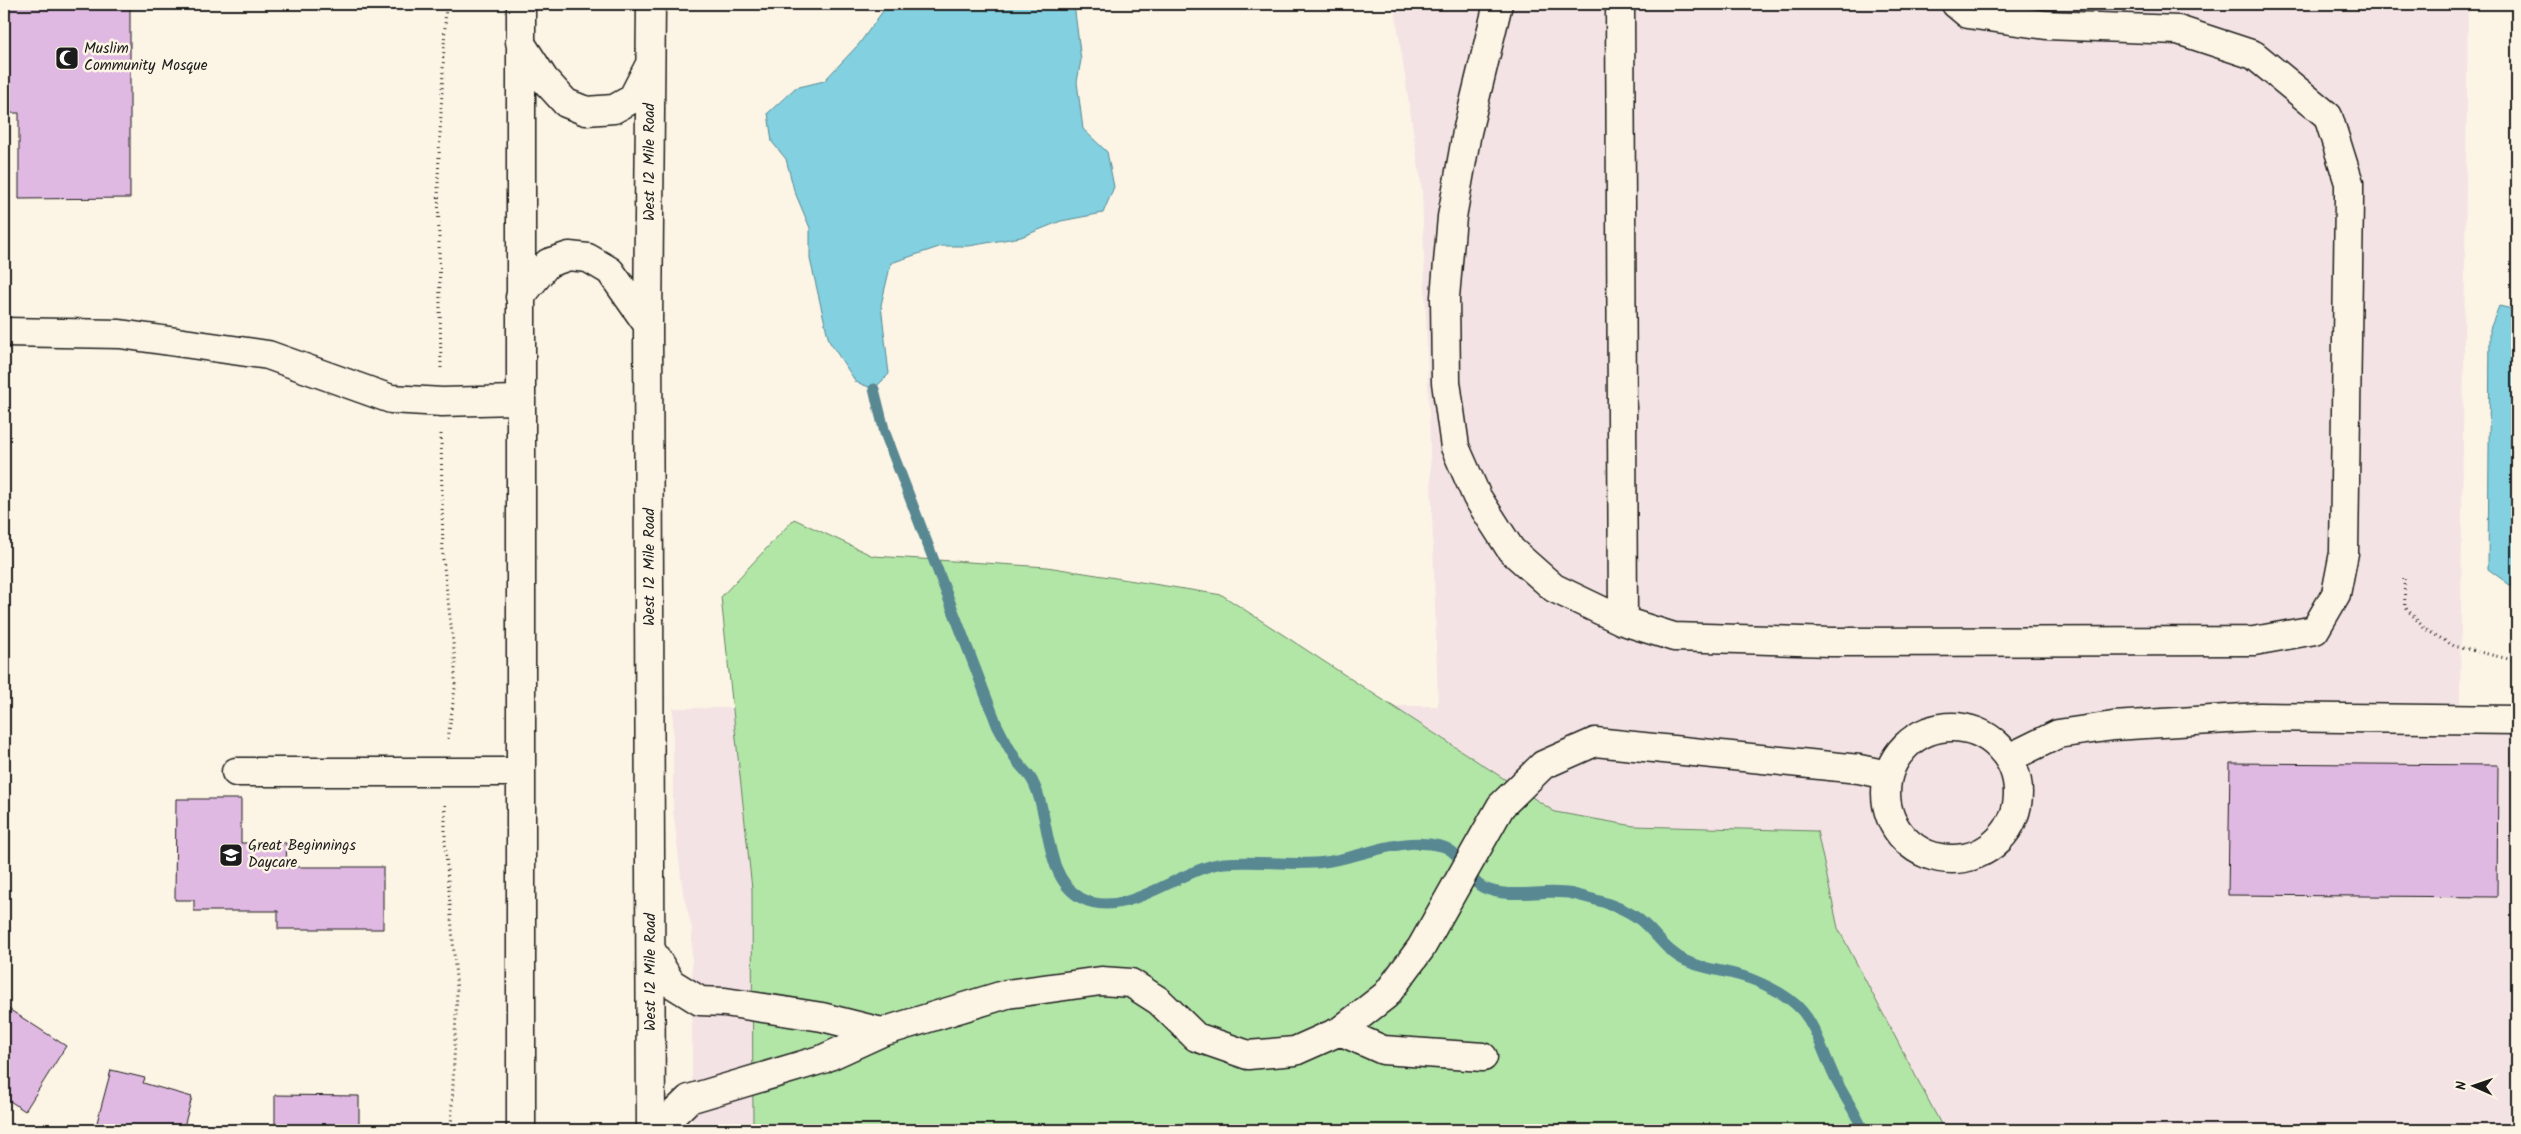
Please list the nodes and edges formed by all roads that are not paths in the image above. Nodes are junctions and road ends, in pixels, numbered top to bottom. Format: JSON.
{"nodes":[{"id":1,"x":520,"y":4,"type":"edge"},
{"id":2,"x":651,"y":4,"type":"edge"},
{"id":3,"x":1498,"y":4,"type":"edge"},
{"id":4,"x":1620,"y":4,"type":"edge"},
{"id":5,"x":1956,"y":4,"type":"edge"},
{"id":6,"x":520,"y":42,"type":"junction"},
{"id":7,"x":650,"y":62,"type":"junction"},
{"id":8,"x":520,"y":296,"type":"junction"},
{"id":9,"x":648,"y":325,"type":"junction"},
{"id":10,"x":4,"y":332,"type":"edge"},
{"id":11,"x":520,"y":400,"type":"junction"},
{"id":12,"x":1624,"y":621,"type":"junction"},
{"id":13,"x":2517,"y":720,"type":"edge"},
{"id":14,"x":2009,"y":758,"type":"junction"},
{"id":15,"x":236,"y":772,"type":"dead end"},
{"id":16,"x":520,"y":772,"type":"junction"},
{"id":17,"x":1888,"y":775,"type":"junction"},
{"id":18,"x":651,"y":950,"type":"junction"},
{"id":19,"x":1340,"y":1031,"type":"junction"},
{"id":20,"x":882,"y":1032,"type":"junction"},
{"id":21,"x":1484,"y":1057,"type":"dead end"},
{"id":22,"x":521,"y":1130,"type":"edge"},
{"id":23,"x":651,"y":1130,"type":"edge"},
{"id":24,"x":657,"y":1130,"type":"edge"}],
"edges":[{"from":1,"to":6,"type":"main road"},
{"from":2,"to":7,"type":"main road","name":"West 12 Mile Road"},
{"from":3,"to":12,"type":"main road"},
{"from":4,"to":12,"type":"main road"},
{"from":5,"to":12,"type":"main road"},
{"from":6,"to":7,"type":"main road"},
{"from":6,"to":8,"type":"main road"},
{"from":7,"to":9,"type":"main road","name":"West 12 Mile Road"},
{"from":8,"to":9,"type":"main road"},
{"from":8,"to":11,"type":"main road"},
{"from":9,"to":18,"type":"main road","name":"West 12 Mile Road"},
{"from":10,"to":11,"type":"main road"},
{"from":11,"to":16,"type":"main road"},
{"from":13,"to":14,"type":"main road"},
{"from":14,"to":17,"type":"main road"},
{"from":14,"to":17,"type":"main road"},
{"from":15,"to":16,"type":"main road"},
{"from":16,"to":22,"type":"main road"},
{"from":17,"to":19,"type":"main road"},
{"from":18,"to":20,"type":"main road"},
{"from":18,"to":23,"type":"main road","name":"West 12 Mile Road"},
{"from":19,"to":20,"type":"main road"},
{"from":19,"to":21,"type":"main road"},
{"from":20,"to":24,"type":"main road"}]}
